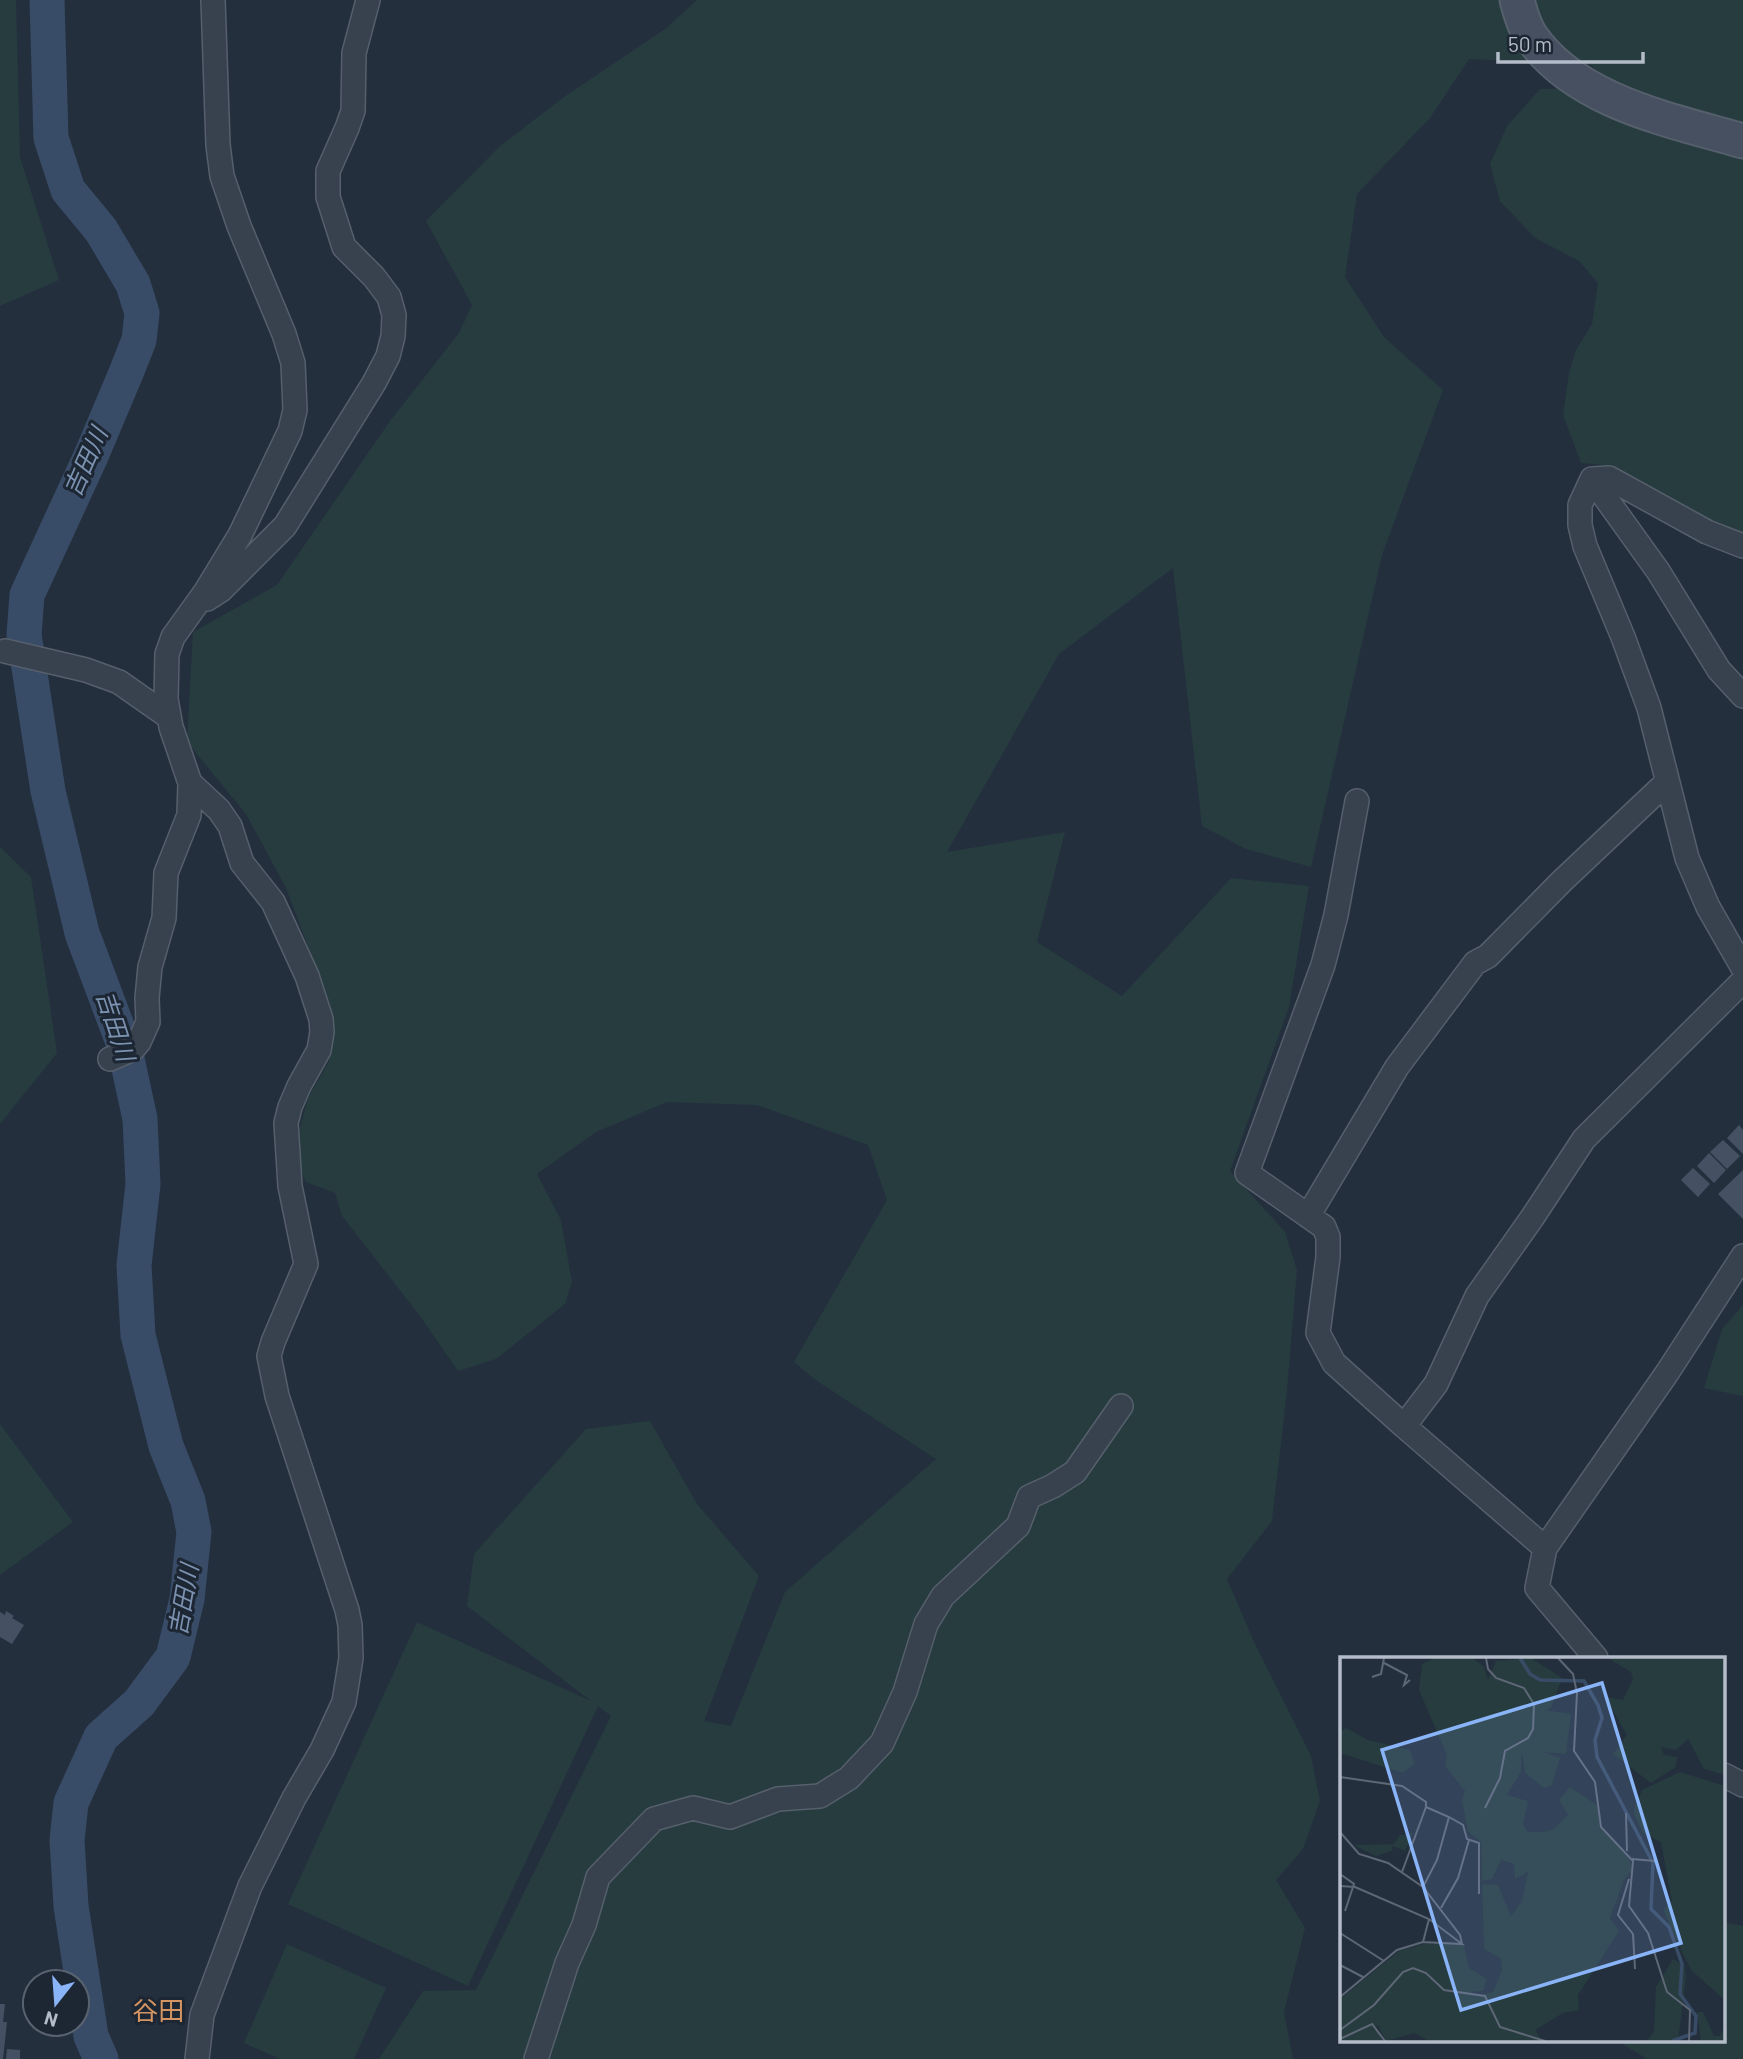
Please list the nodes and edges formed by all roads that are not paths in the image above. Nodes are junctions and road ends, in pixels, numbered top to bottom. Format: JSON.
{"nodes":[{"id":1,"x":213,"y":0,"type":"edge"},
{"id":2,"x":368,"y":0,"type":"edge"},
{"id":3,"x":1517,"y":0,"type":"edge"},
{"id":4,"x":1743,"y":141,"type":"edge"},
{"id":5,"x":1592,"y":479,"type":"junction"},
{"id":6,"x":1743,"y":545,"type":"edge"},
{"id":7,"x":194,"y":606,"type":"junction"},
{"id":8,"x":5,"y":651,"type":"dead end"},
{"id":9,"x":1743,"y":696,"type":"edge"},
{"id":10,"x":169,"y":717,"type":"junction"},
{"id":11,"x":1667,"y":782,"type":"junction"},
{"id":12,"x":190,"y":783,"type":"junction"},
{"id":13,"x":1357,"y":801,"type":"dead end"},
{"id":14,"x":1743,"y":968,"type":"edge"},
{"id":15,"x":1743,"y":981,"type":"edge"},
{"id":16,"x":110,"y":1059,"type":"dead end"},
{"id":17,"x":1308,"y":1216,"type":"junction"},
{"id":18,"x":1743,"y":1256,"type":"edge"},
{"id":19,"x":1121,"y":1406,"type":"dead end"},
{"id":20,"x":1404,"y":1426,"type":"junction"},
{"id":21,"x":1545,"y":1548,"type":"junction"},
{"id":22,"x":1595,"y":1657,"type":"edge"},
{"id":23,"x":1726,"y":1776,"type":"edge"},
{"id":24,"x":1743,"y":1785,"type":"edge"},
{"id":25,"x":197,"y":2059,"type":"edge"},
{"id":26,"x":536,"y":2059,"type":"edge"}],
"edges":[{"from":1,"to":7,"type":"street"},
{"from":2,"to":7,"type":"street"},
{"from":3,"to":4,"type":"street"},
{"from":5,"to":6,"type":"street"},
{"from":5,"to":9,"type":"street"},
{"from":5,"to":11,"type":"street"},
{"from":7,"to":10,"type":"street"},
{"from":8,"to":10,"type":"street"},
{"from":10,"to":12,"type":"street"},
{"from":11,"to":14,"type":"street"},
{"from":11,"to":17,"type":"street"},
{"from":12,"to":16,"type":"street"},
{"from":12,"to":25,"type":"street"},
{"from":13,"to":17,"type":"street"},
{"from":15,"to":20,"type":"street"},
{"from":17,"to":20,"type":"street"},
{"from":18,"to":21,"type":"street"},
{"from":19,"to":26,"type":"street"},
{"from":20,"to":21,"type":"street"},
{"from":21,"to":22,"type":"street"},
{"from":23,"to":24,"type":"street"}]}
